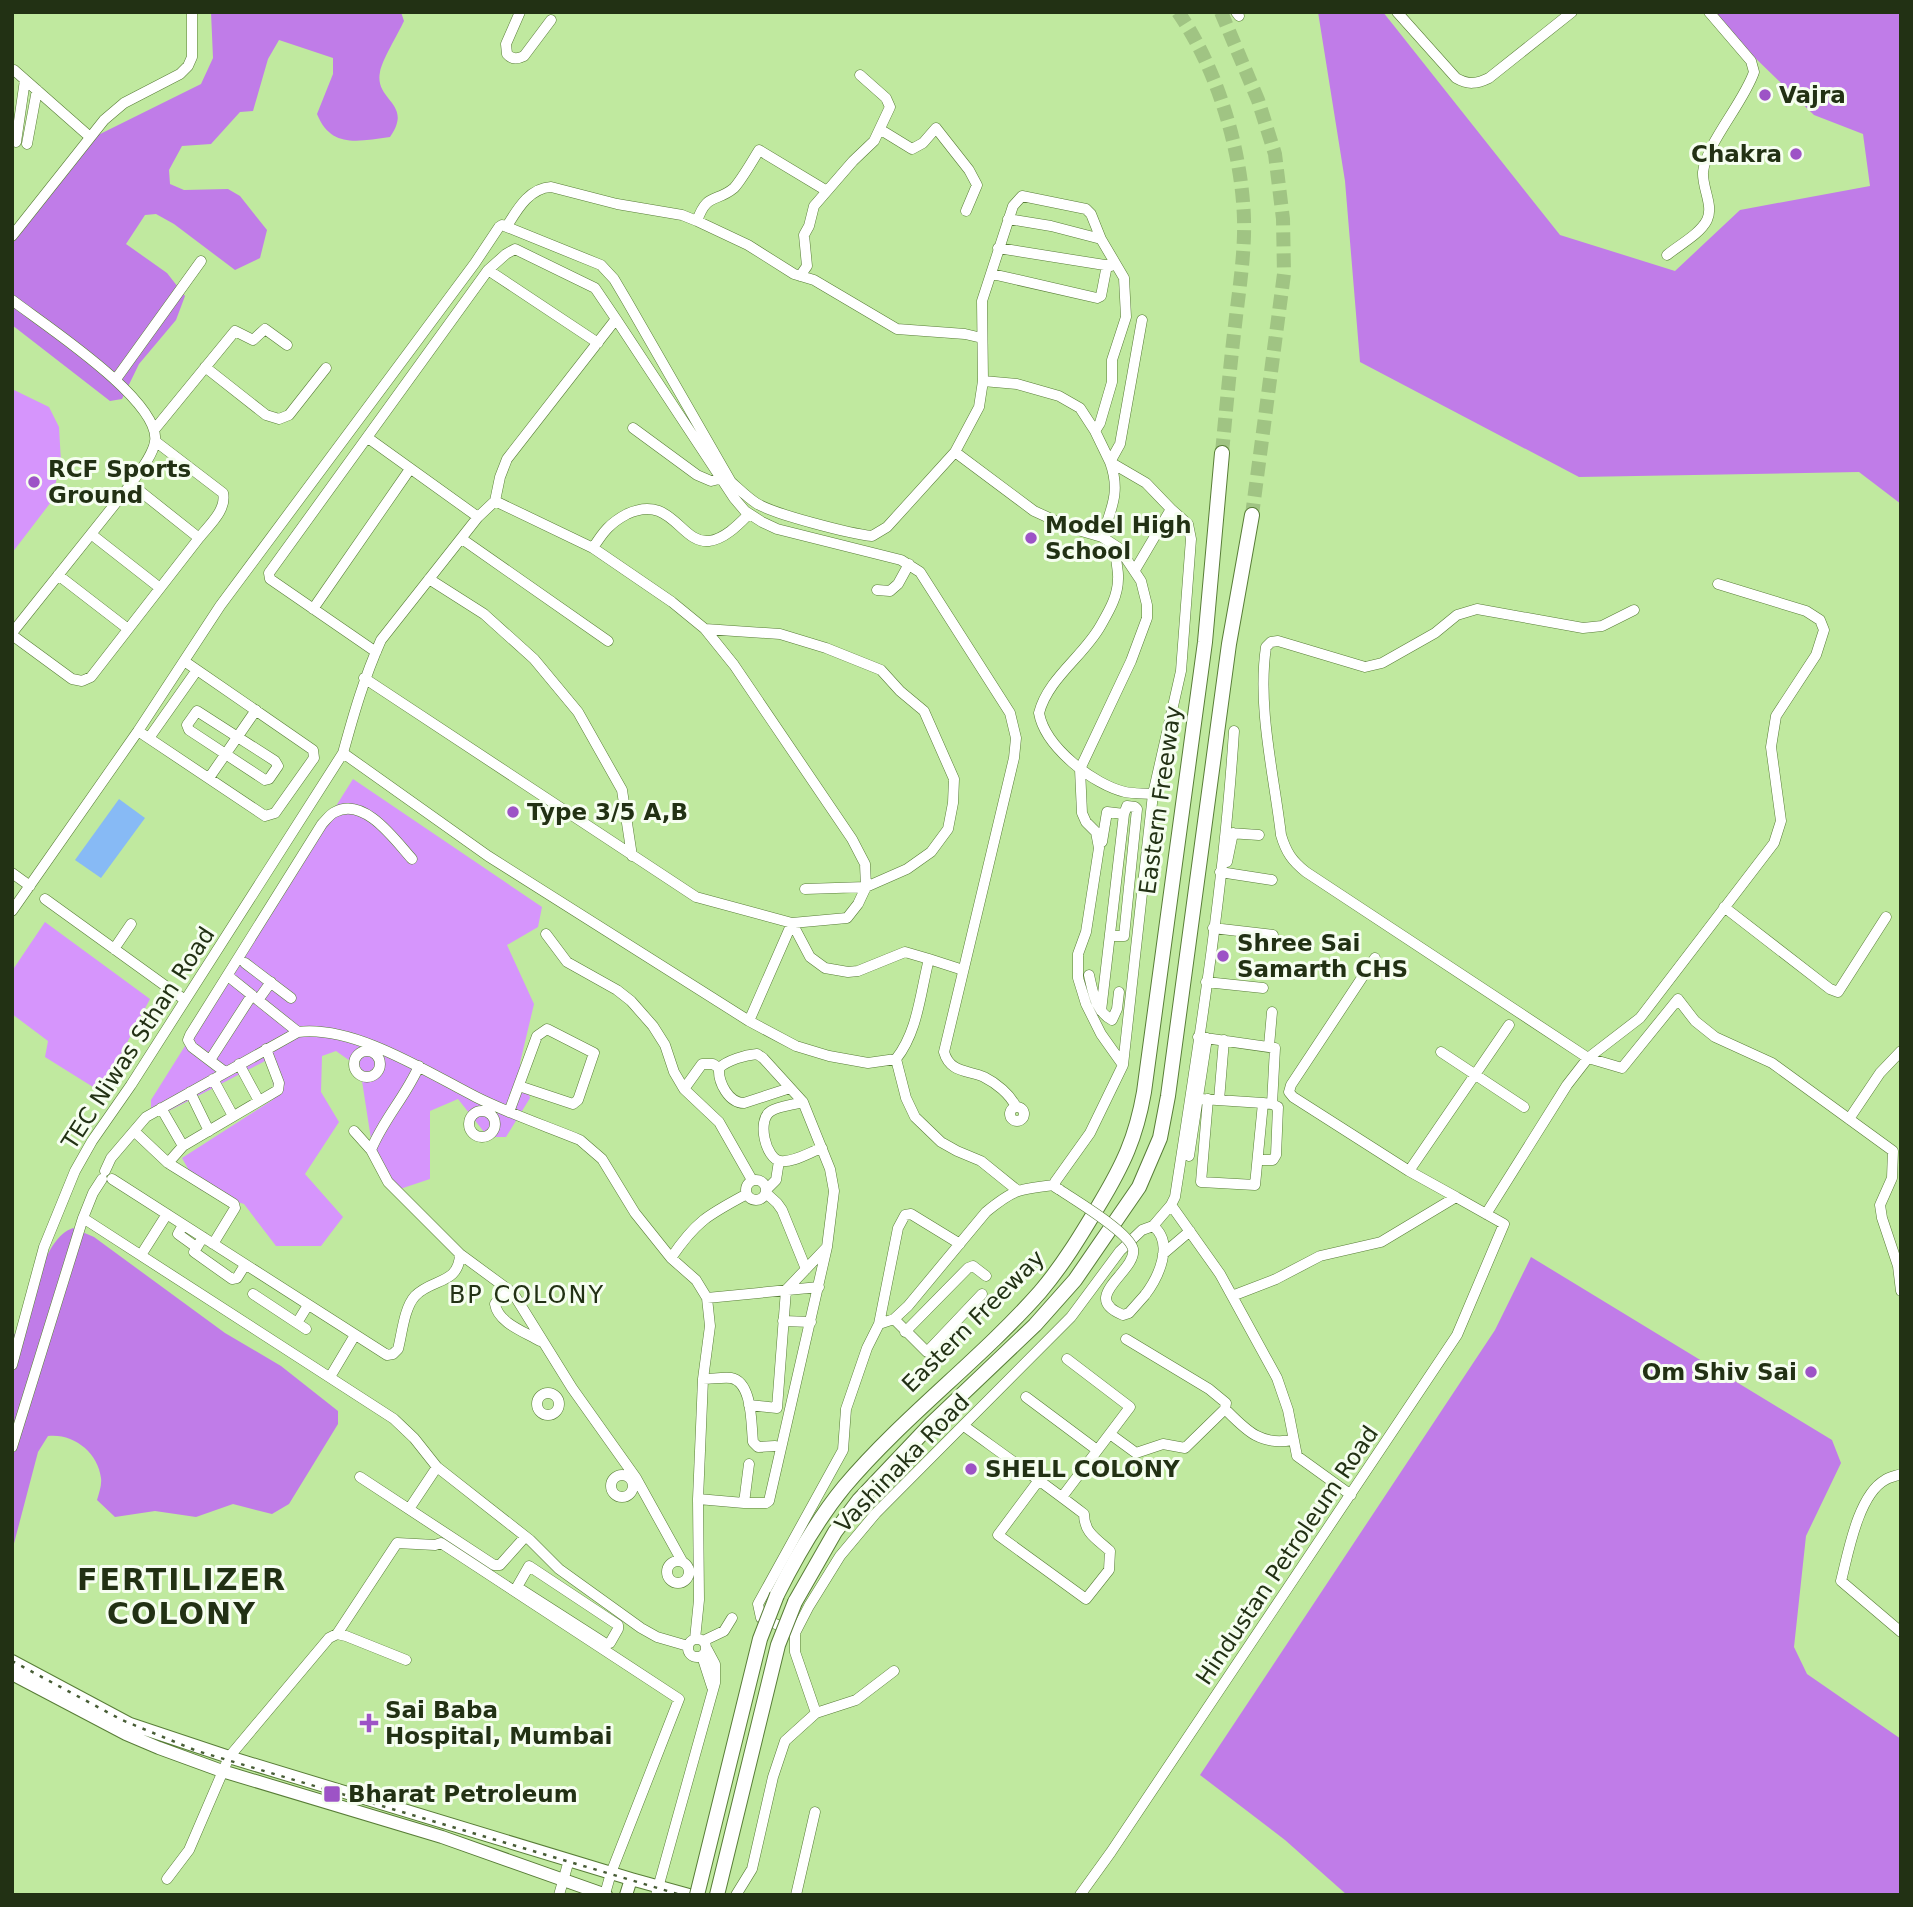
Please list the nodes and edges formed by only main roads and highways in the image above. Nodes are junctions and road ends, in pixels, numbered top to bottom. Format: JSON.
{"nodes":[{"id":1,"x":1222,"y":453,"type":"tunnel mouth"},
{"id":2,"x":1252,"y":515,"type":"tunnel mouth"},
{"id":3,"x":12,"y":1661,"type":"edge"},
{"id":4,"x":12,"y":1674,"type":"edge"},
{"id":5,"x":69,"y":1698,"type":"junction"},
{"id":6,"x":162,"y":1742,"type":"junction"},
{"id":7,"x":348,"y":1793,"type":"junction"},
{"id":8,"x":345,"y":1807,"type":"junction"},
{"id":9,"x":401,"y":1808,"type":"junction"},
{"id":10,"x":446,"y":1822,"type":"junction"},
{"id":11,"x":397,"y":1823,"type":"junction"},
{"id":12,"x":442,"y":1837,"type":"junction"},
{"id":13,"x":517,"y":1844,"type":"junction"},
{"id":14,"x":513,"y":1863,"type":"junction"},
{"id":15,"x":631,"y":1879,"type":"junction"},
{"id":16,"x":657,"y":1891,"type":"edge"},
{"id":17,"x":606,"y":1895,"type":"edge"},
{"id":18,"x":626,"y":1895,"type":"edge"},
{"id":19,"x":689,"y":1895,"type":"edge"},
{"id":20,"x":697,"y":1895,"type":"edge"},
{"id":21,"x":717,"y":1895,"type":"edge"}],
"edges":[{"from":1,"to":20,"type":"highway","name":"Eastern Freeway","bridge":true},
{"from":2,"to":21,"type":"highway","name":"Eastern Freeway","bridge":true},
{"from":3,"to":5,"type":"main road"},
{"from":4,"to":5,"type":"main road"},
{"from":5,"to":6,"type":"main road"},
{"from":6,"to":7,"type":"main road"},
{"from":6,"to":8,"type":"main road"},
{"from":7,"to":8,"type":"main road"},
{"from":7,"to":9,"type":"main road"},
{"from":8,"to":11,"type":"main road"},
{"from":9,"to":10,"type":"main road"},
{"from":9,"to":11,"type":"main road"},
{"from":10,"to":12,"type":"main road"},
{"from":10,"to":13,"type":"main road"},
{"from":11,"to":12,"type":"main road"},
{"from":12,"to":14,"type":"main road"},
{"from":13,"to":14,"type":"main road"},
{"from":13,"to":15,"type":"main road"},
{"from":14,"to":17,"type":"main road"},
{"from":15,"to":16,"type":"main road"},
{"from":15,"to":18,"type":"main road"},
{"from":16,"to":19,"type":"main road"}]}
